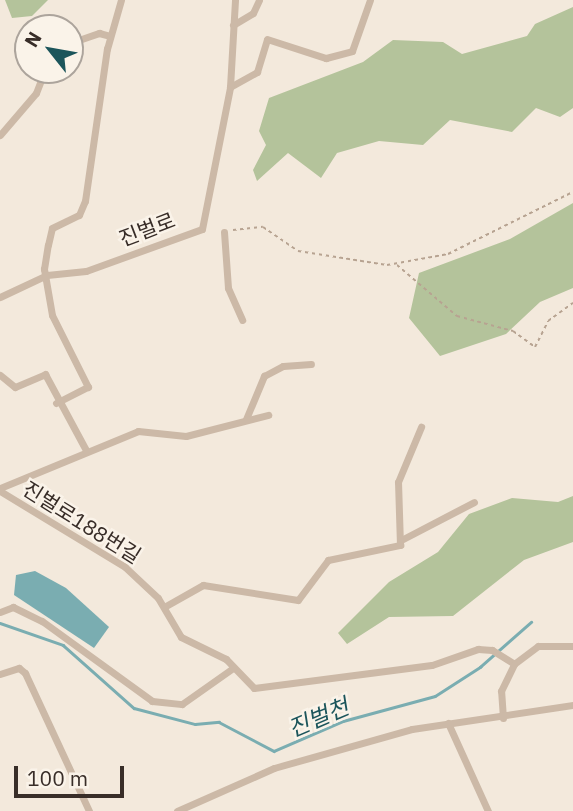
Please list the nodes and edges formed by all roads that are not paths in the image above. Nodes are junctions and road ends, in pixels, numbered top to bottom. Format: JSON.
{"nodes":[{"id":1,"x":121,"y":0,"type":"edge"},
{"id":2,"x":234,"y":0,"type":"edge"},
{"id":3,"x":259,"y":0,"type":"edge"},
{"id":4,"x":370,"y":0,"type":"edge"},
{"id":5,"x":233,"y":25,"type":"junction"},
{"id":6,"x":110,"y":37,"type":"junction"},
{"id":7,"x":84,"y":38,"type":"edge"},
{"id":8,"x":40,"y":84,"type":"edge"},
{"id":9,"x":230,"y":88,"type":"junction"},
{"id":10,"x":0,"y":135,"type":"edge"},
{"id":11,"x":224,"y":232,"type":"road end"},
{"id":12,"x":46,"y":275,"type":"junction"},
{"id":13,"x":0,"y":297,"type":"edge"},
{"id":14,"x":242,"y":320,"type":"dead end"},
{"id":15,"x":310,"y":365,"type":"dead end"},
{"id":16,"x":0,"y":375,"type":"edge"},
{"id":17,"x":56,"y":403,"type":"junction"},
{"id":18,"x":268,"y":415,"type":"dead end"},
{"id":19,"x":246,"y":419,"type":"junction"},
{"id":20,"x":421,"y":428,"type":"dead end"},
{"id":21,"x":86,"y":450,"type":"junction"},
{"id":22,"x":0,"y":489,"type":"edge"},
{"id":23,"x":474,"y":502,"type":"dead end"},
{"id":24,"x":403,"y":539,"type":"junction"},
{"id":25,"x":164,"y":607,"type":"junction"},
{"id":26,"x":0,"y":612,"type":"edge"},
{"id":27,"x":573,"y":646,"type":"edge"},
{"id":28,"x":514,"y":664,"type":"junction"},
{"id":29,"x":233,"y":668,"type":"junction"},
{"id":30,"x":0,"y":674,"type":"edge"},
{"id":31,"x":573,"y":705,"type":"edge"},
{"id":32,"x":503,"y":718,"type":"junction"},
{"id":33,"x":448,"y":723,"type":"junction"},
{"id":34,"x":89,"y":811,"type":"edge"},
{"id":35,"x":177,"y":811,"type":"edge"},
{"id":36,"x":488,"y":811,"type":"edge"}],
"edges":[{"from":1,"to":6,"type":"street"},
{"from":2,"to":5,"type":"street","name":"진벌로"},
{"from":3,"to":5,"type":"street"},
{"from":4,"to":9,"type":"street"},
{"from":5,"to":9,"type":"street","name":"진벌로"},
{"from":6,"to":7,"type":"street"},
{"from":6,"to":12,"type":"street"},
{"from":8,"to":10,"type":"street"},
{"from":9,"to":12,"type":"street","name":"진벌로"},
{"from":11,"to":14,"type":"street"},
{"from":12,"to":13,"type":"street","name":"진벌로"},
{"from":12,"to":17,"type":"street"},
{"from":15,"to":19,"type":"street"},
{"from":16,"to":17,"type":"street"},
{"from":17,"to":21,"type":"street"},
{"from":18,"to":19,"type":"street","name":"진벌로188번길"},
{"from":19,"to":21,"type":"street","name":"진벌로188번길"},
{"from":20,"to":24,"type":"street"},
{"from":21,"to":22,"type":"street","name":"진벌로188번길"},
{"from":22,"to":25,"type":"street","name":"진벌로188번길"},
{"from":23,"to":24,"type":"street"},
{"from":24,"to":25,"type":"street"},
{"from":25,"to":29,"type":"street","name":"진벌로188번길"},
{"from":26,"to":29,"type":"street"},
{"from":27,"to":28,"type":"street"},
{"from":28,"to":29,"type":"street","name":"진벌로188번길"},
{"from":28,"to":32,"type":"street"},
{"from":30,"to":34,"type":"street"},
{"from":31,"to":32,"type":"street"},
{"from":32,"to":33,"type":"street"},
{"from":33,"to":35,"type":"street"},
{"from":33,"to":36,"type":"street"}]}
